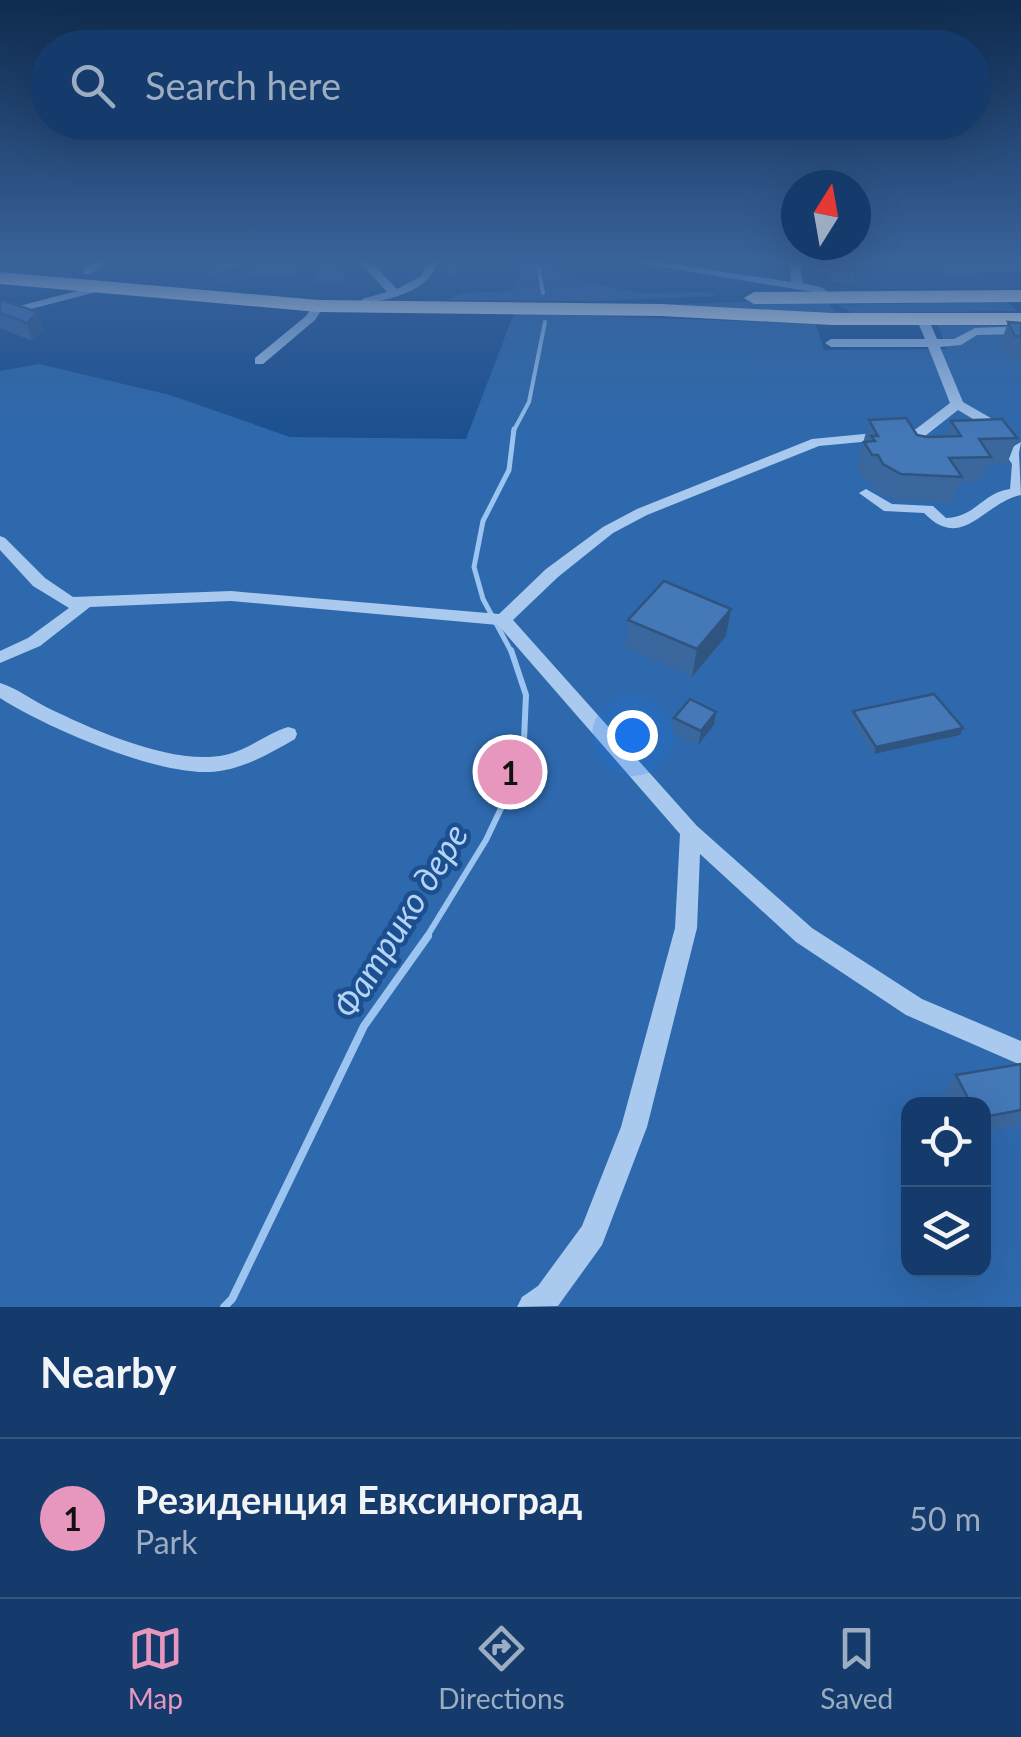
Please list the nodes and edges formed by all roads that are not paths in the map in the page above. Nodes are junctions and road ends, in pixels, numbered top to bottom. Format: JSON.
{"nodes":[{"id":1,"x":307,"y":321,"type":"edge"},
{"id":2,"x":924,"y":321,"type":"edge"},
{"id":3,"x":1021,"y":330,"type":"edge"},
{"id":4,"x":831,"y":343,"type":"dead end"},
{"id":5,"x":936,"y":343,"type":"junction"},
{"id":6,"x":259,"y":361,"type":"dead end"},
{"id":7,"x":956,"y":404,"type":"junction"},
{"id":8,"x":1021,"y":444,"type":"edge"},
{"id":9,"x":866,"y":493,"type":"dead end"},
{"id":10,"x":0,"y":541,"type":"edge"},
{"id":11,"x":84,"y":605,"type":"junction"},
{"id":12,"x":503,"y":620,"type":"junction"},
{"id":13,"x":0,"y":658,"type":"edge"},
{"id":14,"x":0,"y":689,"type":"edge"},
{"id":15,"x":288,"y":734,"type":"dead end"},
{"id":16,"x":690,"y":832,"type":"junction"},
{"id":17,"x":1021,"y":1053,"type":"edge"},
{"id":18,"x":532,"y":1307,"type":"edge"}],
"edges":[{"from":1,"to":6,"type":"street"},
{"from":2,"to":5,"type":"street"},
{"from":3,"to":5,"type":"street"},
{"from":4,"to":5,"type":"street"},
{"from":5,"to":7,"type":"street"},
{"from":7,"to":8,"type":"street"},
{"from":7,"to":12,"type":"street"},
{"from":8,"to":9,"type":"street"},
{"from":10,"to":11,"type":"street"},
{"from":11,"to":12,"type":"street"},
{"from":11,"to":13,"type":"street"},
{"from":12,"to":16,"type":"street"},
{"from":14,"to":15,"type":"street"},
{"from":16,"to":17,"type":"street"},
{"from":16,"to":18,"type":"street"}]}
